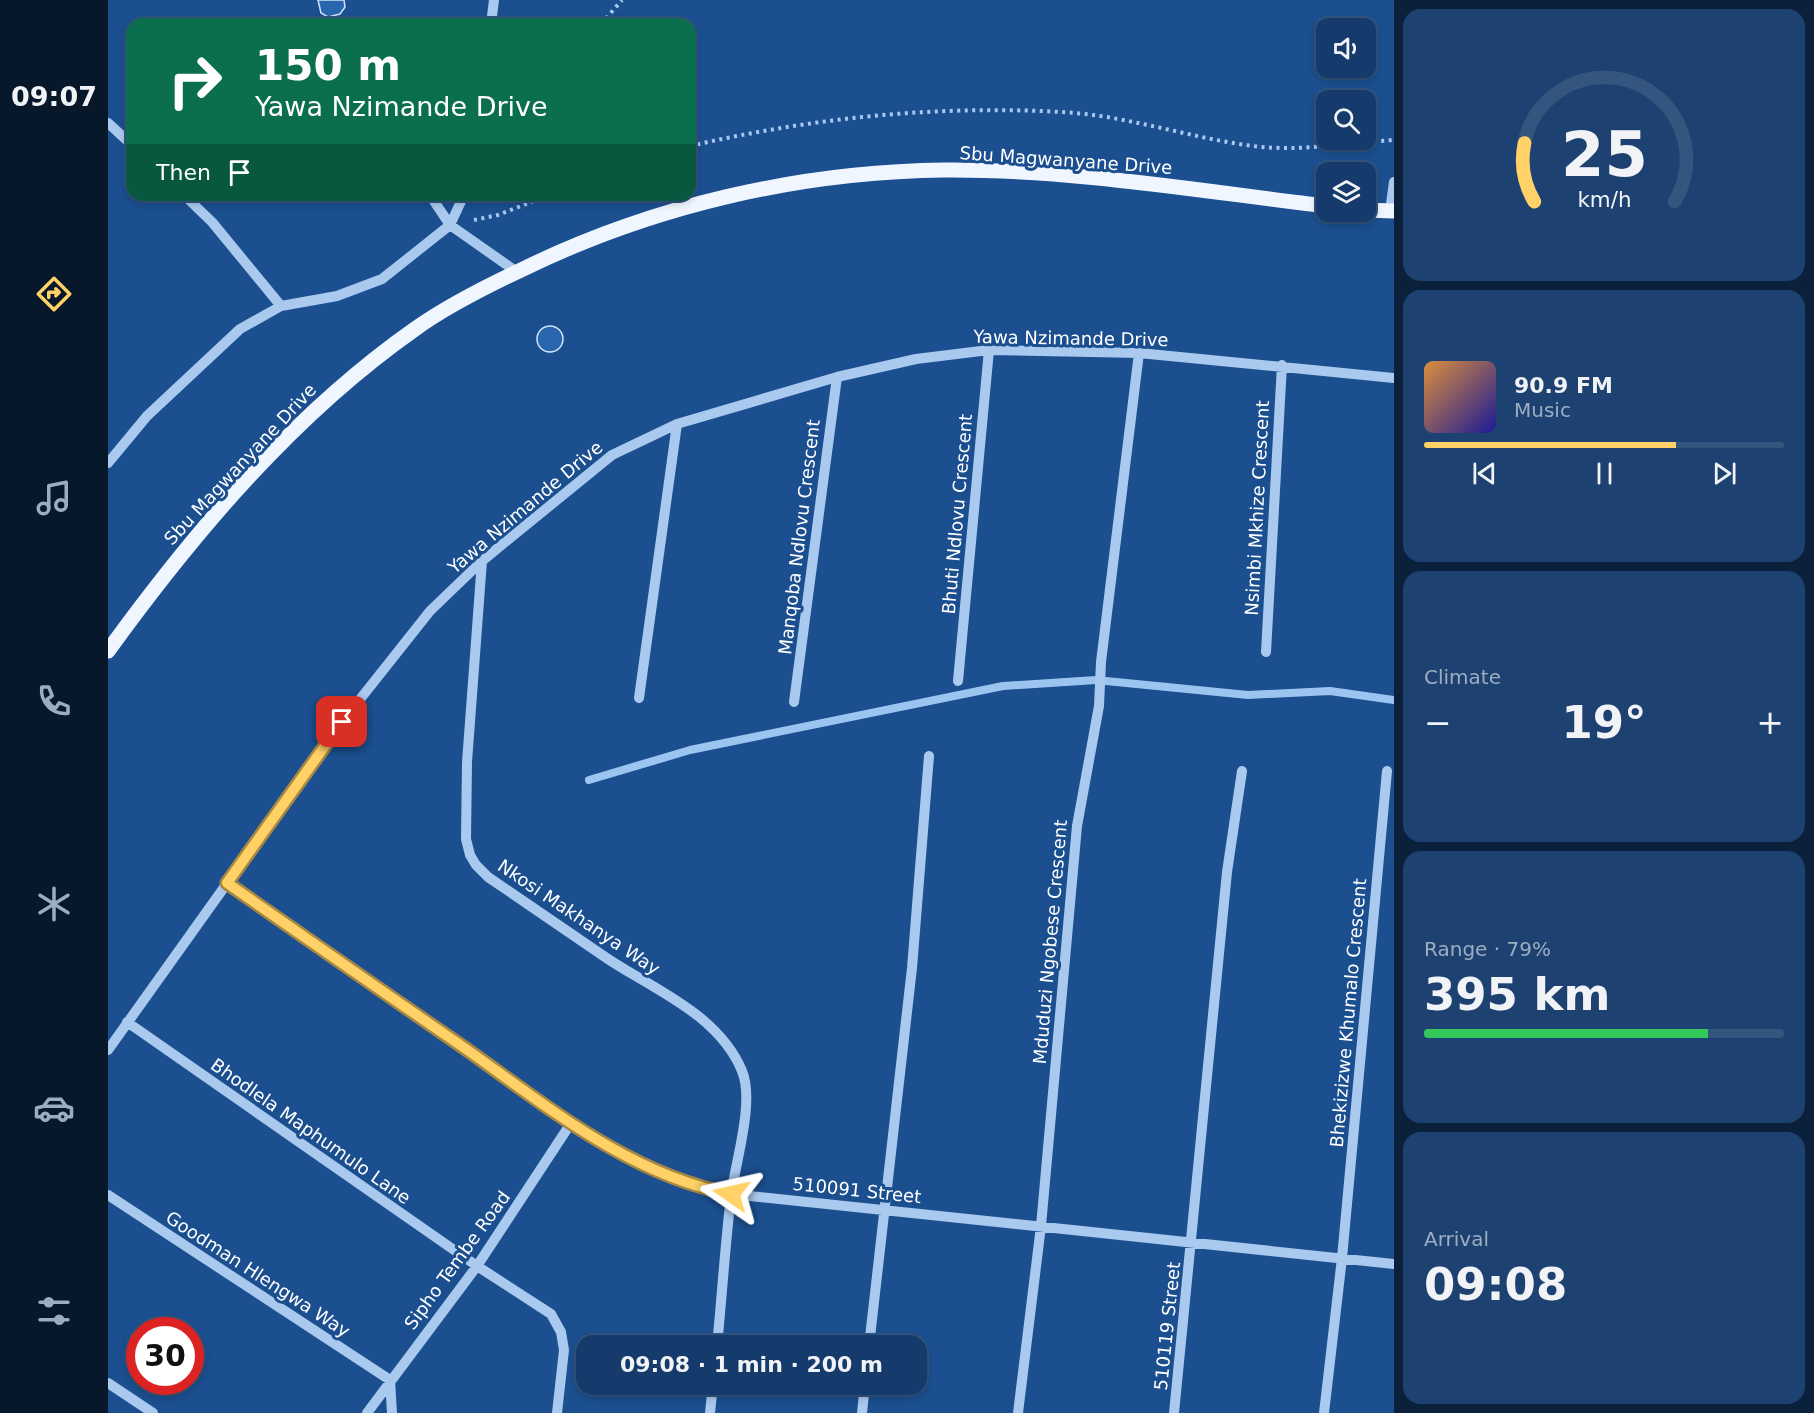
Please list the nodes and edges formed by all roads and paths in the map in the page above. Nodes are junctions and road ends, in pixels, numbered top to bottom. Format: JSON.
{"nodes":[{"id":1,"x":494,"y":0,"type":"edge"},
{"id":2,"x":622,"y":0,"type":"edge"},
{"id":3,"x":492,"y":18,"type":"edge"},
{"id":4,"x":606,"y":18,"type":"edge"},
{"id":5,"x":108,"y":123,"type":"edge"},
{"id":6,"x":126,"y":140,"type":"edge"},
{"id":7,"x":1394,"y":140,"type":"edge"},
{"id":8,"x":696,"y":145,"type":"edge"},
{"id":9,"x":1394,"y":182,"type":"edge"},
{"id":10,"x":190,"y":201,"type":"edge"},
{"id":11,"x":434,"y":201,"type":"edge"},
{"id":12,"x":461,"y":201,"type":"edge"},
{"id":13,"x":534,"y":201,"type":"edge"},
{"id":14,"x":1316,"y":205,"type":"edge"},
{"id":15,"x":1376,"y":210,"type":"edge"},
{"id":16,"x":1392,"y":211,"type":"edge"},
{"id":17,"x":450,"y":225,"type":"junction"},
{"id":18,"x":517,"y":272,"type":"junction"},
{"id":19,"x":281,"y":306,"type":"junction"},
{"id":20,"x":989,"y":350,"type":"junction"},
{"id":21,"x":1139,"y":353,"type":"junction"},
{"id":22,"x":1282,"y":365,"type":"junction"},
{"id":23,"x":837,"y":377,"type":"junction"},
{"id":24,"x":1394,"y":378,"type":"edge"},
{"id":25,"x":677,"y":424,"type":"junction"},
{"id":26,"x":108,"y":463,"type":"edge"},
{"id":27,"x":482,"y":561,"type":"junction"},
{"id":28,"x":108,"y":651,"type":"edge"},
{"id":29,"x":1266,"y":652,"type":"dead end"},
{"id":30,"x":958,"y":681,"type":"dead end"},
{"id":31,"x":639,"y":698,"type":"dead end"},
{"id":32,"x":794,"y":702,"type":"dead end"},
{"id":33,"x":929,"y":756,"type":"dead end"},
{"id":34,"x":1242,"y":771,"type":"dead end"},
{"id":35,"x":1387,"y":771,"type":"dead end"},
{"id":36,"x":227,"y":883,"type":"junction"},
{"id":37,"x":127,"y":1022,"type":"junction"},
{"id":38,"x":108,"y":1050,"type":"edge"},
{"id":39,"x":571,"y":1123,"type":"junction"},
{"id":40,"x":731,"y":1194,"type":"junction"},
{"id":41,"x":108,"y":1195,"type":"edge"},
{"id":42,"x":884,"y":1210,"type":"junction"},
{"id":43,"x":1041,"y":1226,"type":"junction"},
{"id":44,"x":1191,"y":1243,"type":"junction"},
{"id":45,"x":1342,"y":1258,"type":"junction"},
{"id":46,"x":1394,"y":1264,"type":"edge"},
{"id":47,"x":477,"y":1266,"type":"junction"},
{"id":48,"x":718,"y":1335,"type":"edge"},
{"id":49,"x":870,"y":1335,"type":"edge"},
{"id":50,"x":390,"y":1380,"type":"junction"},
{"id":51,"x":108,"y":1383,"type":"edge"},
{"id":52,"x":712,"y":1395,"type":"edge"},
{"id":53,"x":864,"y":1395,"type":"edge"},
{"id":54,"x":153,"y":1413,"type":"edge"},
{"id":55,"x":367,"y":1413,"type":"edge"},
{"id":56,"x":392,"y":1413,"type":"edge"},
{"id":57,"x":558,"y":1413,"type":"edge"},
{"id":58,"x":710,"y":1413,"type":"edge"},
{"id":59,"x":862,"y":1413,"type":"edge"},
{"id":60,"x":1018,"y":1413,"type":"edge"},
{"id":61,"x":1174,"y":1413,"type":"edge"},
{"id":62,"x":1324,"y":1413,"type":"edge"}],
"edges":[{"from":1,"to":3,"type":"street"},
{"from":2,"to":4,"type":"path"},
{"from":5,"to":6,"type":"street"},
{"from":7,"to":8,"type":"path"},
{"from":9,"to":16,"type":"street"},
{"from":10,"to":19,"type":"street"},
{"from":11,"to":17,"type":"street"},
{"from":12,"to":17,"type":"street"},
{"from":13,"to":17,"type":"path"},
{"from":14,"to":18,"type":"main road","name":"Sbu Magwanyane Drive"},
{"from":15,"to":16,"type":"main road"},
{"from":17,"to":18,"type":"street"},
{"from":17,"to":19,"type":"street"},
{"from":18,"to":28,"type":"main road","name":"Sbu Magwanyane Drive"},
{"from":19,"to":26,"type":"street"},
{"from":20,"to":21,"type":"street","name":"Yawa Nzimande Drive"},
{"from":20,"to":23,"type":"street","name":"Yawa Nzimande Drive"},
{"from":20,"to":30,"type":"street","name":"Bhuti Ndlovu Crescent"},
{"from":21,"to":22,"type":"street","name":"Yawa Nzimande Drive"},
{"from":21,"to":43,"type":"street","name":"Mduduzi Ngobese Crescent"},
{"from":22,"to":24,"type":"street","name":"Yawa Nzimande Drive"},
{"from":22,"to":29,"type":"street","name":"Nsimbi Mkhize Crescent"},
{"from":23,"to":25,"type":"street","name":"Yawa Nzimande Drive"},
{"from":23,"to":32,"type":"street","name":"Manqoba Ndlovu Crescent"},
{"from":25,"to":27,"type":"street","name":"Yawa Nzimande Drive"},
{"from":25,"to":31,"type":"street"},
{"from":27,"to":36,"type":"street","name":"Yawa Nzimande Drive"},
{"from":27,"to":40,"type":"street","name":"Nkosi Makhanya Way"},
{"from":33,"to":42,"type":"street"},
{"from":34,"to":44,"type":"street"},
{"from":35,"to":45,"type":"street","name":"Bhekizizwe Khumalo Crescent"},
{"from":36,"to":37,"type":"street","name":"Yawa Nzimande Drive"},
{"from":36,"to":39,"type":"street","name":"510091 Street"},
{"from":37,"to":38,"type":"street","name":"Yawa Nzimande Drive"},
{"from":37,"to":47,"type":"street","name":"Bhodlela Maphumulo Lane"},
{"from":39,"to":40,"type":"street","name":"510091 Street"},
{"from":39,"to":47,"type":"street","name":"Sipho Tembe Road"},
{"from":40,"to":42,"type":"street","name":"510091 Street"},
{"from":40,"to":48,"type":"street","name":"Nkosi Makhanya Way"},
{"from":41,"to":50,"type":"street","name":"Goodman Hlengwa Way"},
{"from":42,"to":43,"type":"street","name":"510091 Street"},
{"from":42,"to":49,"type":"street"},
{"from":43,"to":44,"type":"street","name":"510091 Street"},
{"from":43,"to":60,"type":"street","name":"Mduduzi Ngobese Crescent"},
{"from":44,"to":45,"type":"street","name":"510091 Street"},
{"from":44,"to":61,"type":"street","name":"510119 Street"},
{"from":45,"to":46,"type":"street","name":"510091 Street"},
{"from":45,"to":62,"type":"street","name":"Bhekizizwe Khumalo Crescent"},
{"from":47,"to":50,"type":"street","name":"Sipho Tembe Road"},
{"from":47,"to":57,"type":"street","name":"Bhodlela Maphumulo Lane"},
{"from":50,"to":55,"type":"street","name":"Sipho Tembe Road"},
{"from":50,"to":56,"type":"street"},
{"from":51,"to":54,"type":"street"},
{"from":52,"to":58,"type":"street"},
{"from":53,"to":59,"type":"street"}]}
